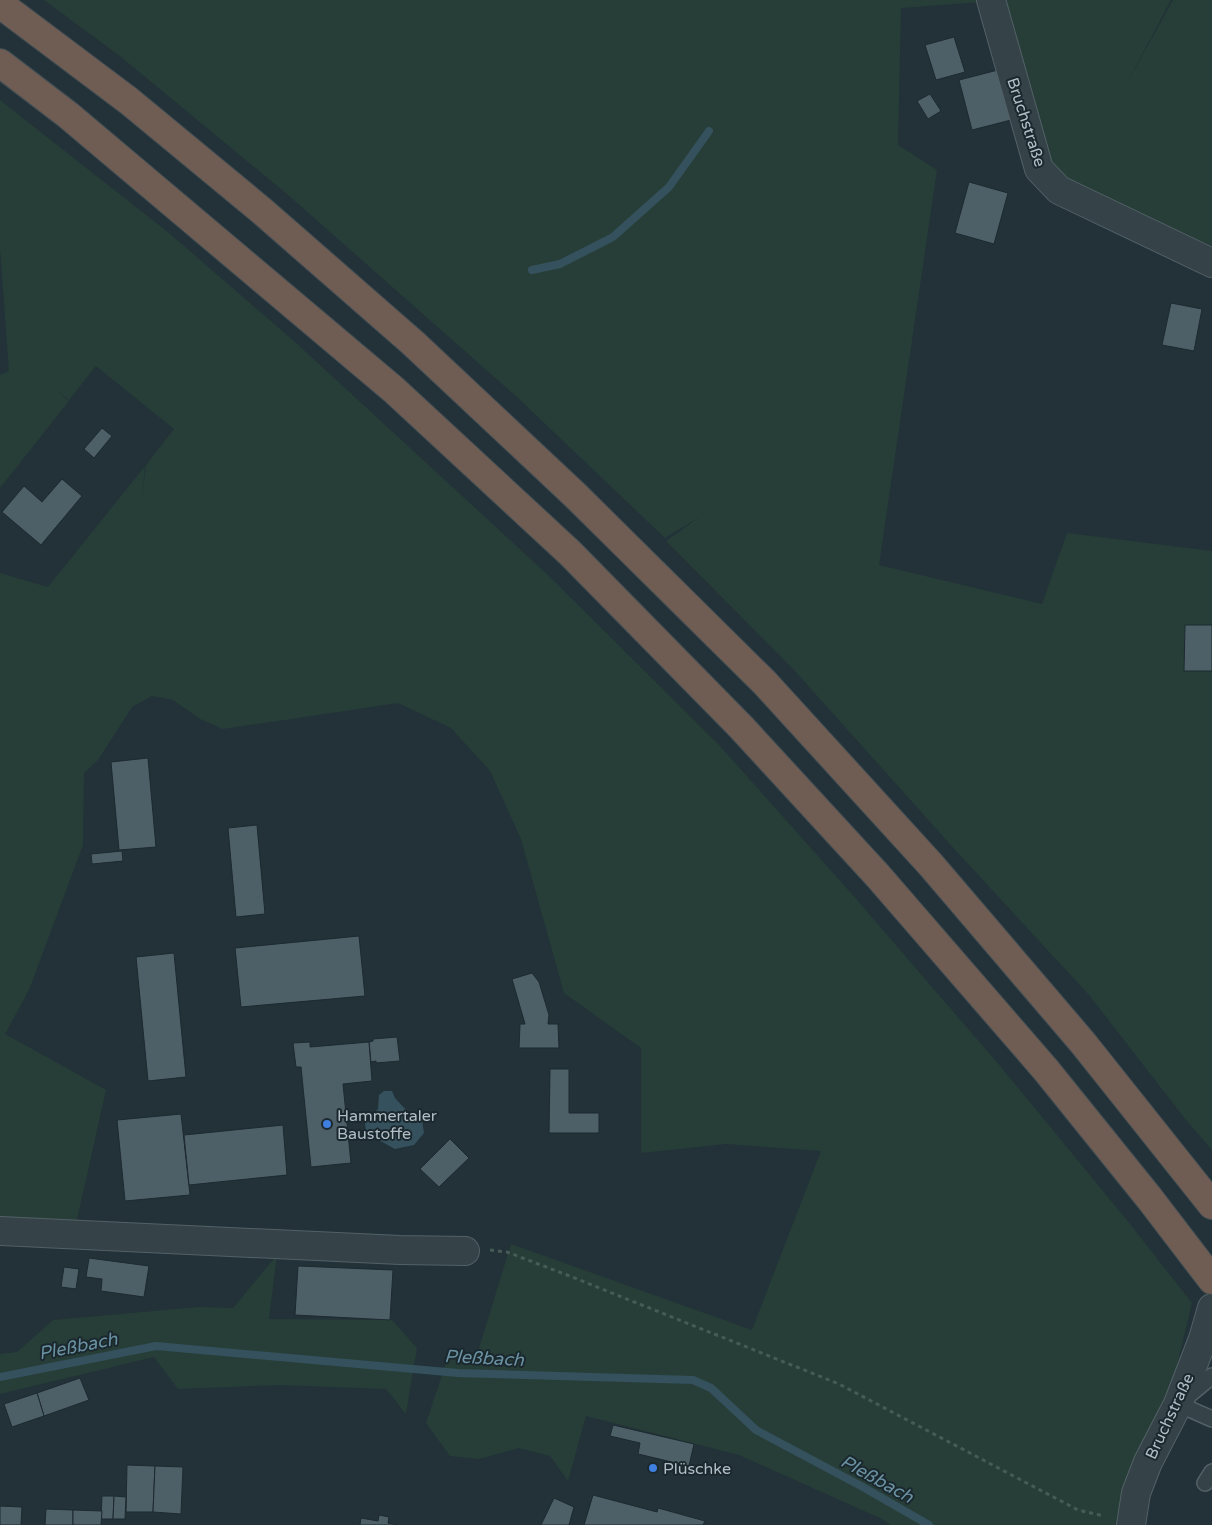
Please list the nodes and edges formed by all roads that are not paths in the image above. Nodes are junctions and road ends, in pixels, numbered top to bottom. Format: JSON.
{"nodes":[{"id":1,"x":991,"y":0,"type":"edge"},
{"id":2,"x":0,"y":4,"type":"edge"},
{"id":3,"x":0,"y":63,"type":"edge"},
{"id":4,"x":1212,"y":263,"type":"edge"},
{"id":5,"x":1212,"y":1205,"type":"edge"},
{"id":6,"x":0,"y":1231,"type":"edge"},
{"id":7,"x":465,"y":1251,"type":"dead end"},
{"id":8,"x":1212,"y":1280,"type":"edge"},
{"id":9,"x":1212,"y":1308,"type":"edge"},
{"id":10,"x":1212,"y":1376,"type":"edge"},
{"id":11,"x":1178,"y":1404,"type":"junction"},
{"id":12,"x":1212,"y":1419,"type":"edge"},
{"id":13,"x":1131,"y":1523,"type":"edge"}],
"edges":[{"from":1,"to":4,"type":"street","name":"Bruchstraße"},
{"from":2,"to":5,"type":"highway"},
{"from":3,"to":8,"type":"highway"},
{"from":6,"to":7,"type":"street"},
{"from":9,"to":11,"type":"street","name":"Bruchstraße"},
{"from":10,"to":11,"type":"lane"},
{"from":11,"to":12,"type":"lane"},
{"from":11,"to":13,"type":"street","name":"Bruchstraße"}]}
